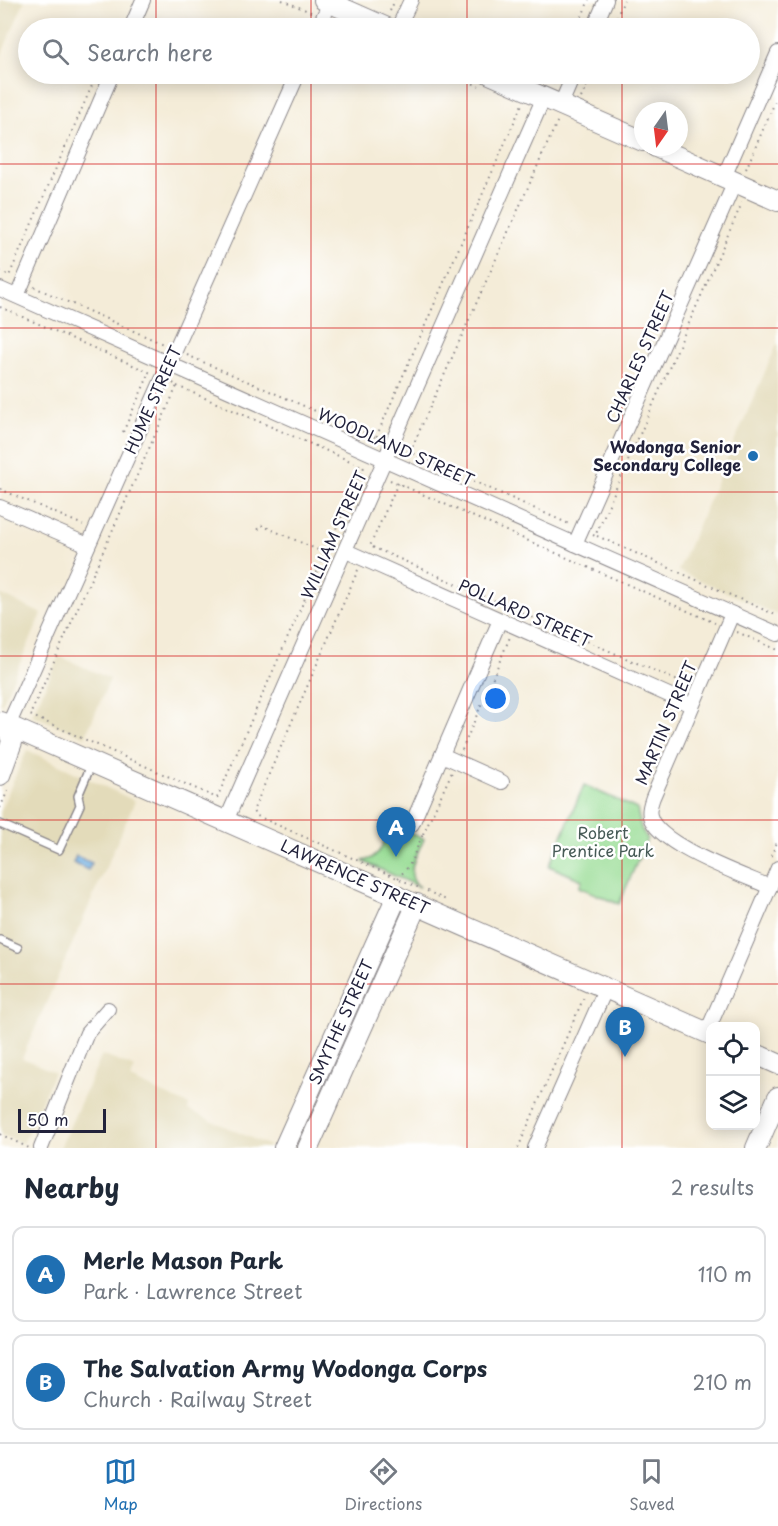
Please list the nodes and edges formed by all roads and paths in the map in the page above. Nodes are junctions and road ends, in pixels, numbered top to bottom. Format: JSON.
{"nodes":[{"id":1,"x":143,"y":0,"type":"edge"},
{"id":2,"x":394,"y":0,"type":"edge"},
{"id":3,"x":411,"y":0,"type":"edge"},
{"id":4,"x":589,"y":0,"type":"edge"},
{"id":5,"x":606,"y":0,"type":"edge"},
{"id":6,"x":624,"y":0,"type":"edge"},
{"id":7,"x":327,"y":1,"type":"edge"},
{"id":8,"x":380,"y":8,"type":"dead end"},
{"id":9,"x":135,"y":18,"type":"edge"},
{"id":10,"x":321,"y":18,"type":"edge"},
{"id":11,"x":365,"y":18,"type":"edge"},
{"id":12,"x":403,"y":18,"type":"edge"},
{"id":13,"x":581,"y":18,"type":"edge"},
{"id":14,"x":598,"y":18,"type":"edge"},
{"id":15,"x":616,"y":18,"type":"edge"},
{"id":16,"x":778,"y":53,"type":"edge"},
{"id":17,"x":93,"y":84,"type":"edge"},
{"id":18,"x":108,"y":84,"type":"edge"},
{"id":19,"x":294,"y":84,"type":"edge"},
{"id":20,"x":513,"y":84,"type":"edge"},
{"id":21,"x":556,"y":84,"type":"edge"},
{"id":22,"x":567,"y":84,"type":"edge"},
{"id":23,"x":588,"y":84,"type":"edge"},
{"id":24,"x":778,"y":94,"type":"edge"},
{"id":25,"x":582,"y":98,"type":"dead end"},
{"id":26,"x":554,"y":102,"type":"junction"},
{"id":27,"x":522,"y":104,"type":"dead end"},
{"id":28,"x":634,"y":137,"type":"edge"},
{"id":29,"x":681,"y":156,"type":"edge"},
{"id":30,"x":735,"y":176,"type":"junction"},
{"id":31,"x":778,"y":201,"type":"edge"},
{"id":32,"x":742,"y":202,"type":"dead end"},
{"id":33,"x":0,"y":272,"type":"edge"},
{"id":34,"x":9,"y":276,"type":"junction"},
{"id":35,"x":23,"y":282,"type":"junction"},
{"id":36,"x":0,"y":289,"type":"edge"},
{"id":37,"x":17,"y":296,"type":"junction"},
{"id":38,"x":0,"y":306,"type":"edge"},
{"id":39,"x":162,"y":344,"type":"junction"},
{"id":40,"x":176,"y":350,"type":"junction"},
{"id":41,"x":156,"y":358,"type":"junction"},
{"id":42,"x":169,"y":364,"type":"junction"},
{"id":43,"x":149,"y":373,"type":"junction"},
{"id":44,"x":163,"y":378,"type":"junction"},
{"id":45,"x":177,"y":386,"type":"junction"},
{"id":46,"x":121,"y":438,"type":"dead end"},
{"id":47,"x":376,"y":438,"type":"junction"},
{"id":48,"x":392,"y":444,"type":"junction"},
{"id":49,"x":410,"y":453,"type":"junction"},
{"id":50,"x":385,"y":460,"type":"junction"},
{"id":51,"x":364,"y":467,"type":"junction"},
{"id":52,"x":378,"y":475,"type":"junction"},
{"id":53,"x":398,"y":483,"type":"junction"},
{"id":54,"x":0,"y":489,"type":"edge"},
{"id":55,"x":0,"y":507,"type":"edge"},
{"id":56,"x":83,"y":525,"type":"dead end"},
{"id":57,"x":258,"y":530,"type":"dead end"},
{"id":58,"x":582,"y":531,"type":"junction"},
{"id":59,"x":595,"y":536,"type":"junction"},
{"id":60,"x":575,"y":544,"type":"junction"},
{"id":61,"x":88,"y":545,"type":"junction"},
{"id":62,"x":370,"y":546,"type":"junction"},
{"id":63,"x":346,"y":551,"type":"junction"},
{"id":64,"x":325,"y":553,"type":"junction"},
{"id":65,"x":363,"y":559,"type":"junction"},
{"id":66,"x":520,"y":612,"type":"junction"},
{"id":67,"x":732,"y":614,"type":"junction"},
{"id":68,"x":778,"y":616,"type":"edge"},
{"id":69,"x":500,"y":620,"type":"junction"},
{"id":70,"x":514,"y":626,"type":"junction"},
{"id":71,"x":726,"y":627,"type":"junction"},
{"id":72,"x":778,"y":634,"type":"edge"},
{"id":73,"x":778,"y":651,"type":"edge"},
{"id":74,"x":692,"y":676,"type":"dead end"},
{"id":75,"x":687,"y":686,"type":"junction"},
{"id":76,"x":685,"y":702,"type":"junction"},
{"id":77,"x":3,"y":726,"type":"edge"},
{"id":78,"x":442,"y":755,"type":"junction"},
{"id":79,"x":457,"y":762,"type":"junction"},
{"id":80,"x":92,"y":763,"type":"junction"},
{"id":81,"x":1,"y":769,"type":"edge"},
{"id":82,"x":502,"y":782,"type":"dead end"},
{"id":83,"x":226,"y":821,"type":"junction"},
{"id":84,"x":0,"y":824,"type":"edge"},
{"id":85,"x":412,"y":824,"type":"joint"},
{"id":86,"x":423,"y":834,"type":"junction"},
{"id":87,"x":778,"y":840,"type":"edge"},
{"id":88,"x":778,"y":868,"type":"edge"},
{"id":89,"x":765,"y":885,"type":"junction"},
{"id":90,"x":398,"y":887,"type":"junction"},
{"id":91,"x":450,"y":902,"type":"dead end"},
{"id":92,"x":417,"y":904,"type":"junction"},
{"id":93,"x":0,"y":940,"type":"edge"},
{"id":94,"x":18,"y":948,"type":"dead end"},
{"id":95,"x":363,"y":971,"type":"junction"},
{"id":96,"x":383,"y":980,"type":"junction"},
{"id":97,"x":606,"y":988,"type":"junction"},
{"id":98,"x":584,"y":996,"type":"dead end"},
{"id":99,"x":108,"y":1009,"type":"dead end"},
{"id":100,"x":717,"y":1022,"type":"edge"},
{"id":101,"x":706,"y":1027,"type":"edge"},
{"id":102,"x":760,"y":1056,"type":"edge"},
{"id":103,"x":778,"y":1064,"type":"edge"},
{"id":104,"x":778,"y":1097,"type":"edge"},
{"id":105,"x":773,"y":1122,"type":"edge"},
{"id":106,"x":0,"y":1134,"type":"edge"},
{"id":107,"x":29,"y":1148,"type":"edge"},
{"id":108,"x":41,"y":1148,"type":"edge"},
{"id":109,"x":284,"y":1148,"type":"edge"},
{"id":110,"x":308,"y":1148,"type":"edge"},
{"id":111,"x":518,"y":1148,"type":"edge"},
{"id":112,"x":535,"y":1148,"type":"edge"},
{"id":113,"x":756,"y":1148,"type":"edge"}],
"edges":[{"from":1,"to":9,"type":"street"},
{"from":2,"to":8,"type":"path"},
{"from":3,"to":12,"type":"street"},
{"from":4,"to":13,"type":"path"},
{"from":5,"to":14,"type":"street"},
{"from":6,"to":15,"type":"path"},
{"from":7,"to":10,"type":"street"},
{"from":7,"to":11,"type":"main road"},
{"from":16,"to":30,"type":"street","name":"CHARLES STREET"},
{"from":17,"to":34,"type":"path"},
{"from":18,"to":35,"type":"street"},
{"from":19,"to":40,"type":"street","name":"HUME STREET"},
{"from":20,"to":26,"type":"main road"},
{"from":21,"to":26,"type":"path"},
{"from":22,"to":26,"type":"street","name":"WILLIAM STREET"},
{"from":23,"to":25,"type":"path"},
{"from":24,"to":30,"type":"path"},
{"from":26,"to":28,"type":"main road"},
{"from":26,"to":48,"type":"street","name":"WILLIAM STREET"},
{"from":26,"to":49,"type":"path"},
{"from":27,"to":47,"type":"path"},
{"from":29,"to":30,"type":"main road"},
{"from":30,"to":31,"type":"main road"},
{"from":30,"to":58,"type":"street","name":"CHARLES STREET"},
{"from":32,"to":59,"type":"path"},
{"from":33,"to":34,"type":"path"},
{"from":34,"to":35,"type":"path"},
{"from":35,"to":37,"type":"street"},
{"from":35,"to":39,"type":"path"},
{"from":36,"to":37,"type":"street","name":"WOODLAND STREET"},
{"from":37,"to":41,"type":"street","name":"WOODLAND STREET"},
{"from":38,"to":43,"type":"path"},
{"from":39,"to":40,"type":"path"},
{"from":39,"to":41,"type":"path"},
{"from":40,"to":42,"type":"street","name":"HUME STREET"},
{"from":40,"to":47,"type":"path"},
{"from":41,"to":42,"type":"street","name":"WOODLAND STREET"},
{"from":41,"to":43,"type":"path"},
{"from":42,"to":44,"type":"street","name":"HUME STREET"},
{"from":42,"to":50,"type":"street","name":"WOODLAND STREET"},
{"from":43,"to":44,"type":"path"},
{"from":43,"to":46,"type":"path"},
{"from":44,"to":45,"type":"path"},
{"from":44,"to":61,"type":"street","name":"HUME STREET"},
{"from":45,"to":51,"type":"path"},
{"from":45,"to":64,"type":"path"},
{"from":47,"to":48,"type":"path"},
{"from":48,"to":49,"type":"path"},
{"from":48,"to":50,"type":"street","name":"WILLIAM STREET"},
{"from":49,"to":58,"type":"path"},
{"from":50,"to":52,"type":"street","name":"WILLIAM STREET"},
{"from":50,"to":60,"type":"street","name":"WOODLAND STREET"},
{"from":51,"to":52,"type":"path"},
{"from":51,"to":64,"type":"path"},
{"from":52,"to":53,"type":"path"},
{"from":52,"to":63,"type":"street","name":"WILLIAM STREET"},
{"from":53,"to":62,"type":"path"},
{"from":53,"to":71,"type":"path"},
{"from":54,"to":56,"type":"path"},
{"from":55,"to":61,"type":"street"},
{"from":57,"to":64,"type":"path"},
{"from":58,"to":59,"type":"path"},
{"from":58,"to":60,"type":"street","name":"CHARLES STREET"},
{"from":59,"to":68,"type":"path"},
{"from":60,"to":67,"type":"street","name":"WOODLAND STREET"},
{"from":61,"to":77,"type":"street","name":"HUME STREET"},
{"from":62,"to":65,"type":"path"},
{"from":62,"to":66,"type":"path"},
{"from":63,"to":65,"type":"street","name":"POLLARD STREET"},
{"from":63,"to":83,"type":"street","name":"WILLIAM STREET"},
{"from":65,"to":69,"type":"street","name":"POLLARD STREET"},
{"from":65,"to":90,"type":"path"},
{"from":66,"to":70,"type":"path"},
{"from":66,"to":75,"type":"path"},
{"from":67,"to":71,"type":"street","name":"MARTIN STREET"},
{"from":67,"to":72,"type":"street","name":"WOODLAND STREET"},
{"from":69,"to":70,"type":"street","name":"POLLARD STREET"},
{"from":69,"to":78,"type":"street"},
{"from":70,"to":76,"type":"street","name":"POLLARD STREET"},
{"from":70,"to":79,"type":"path"},
{"from":71,"to":73,"type":"path"},
{"from":71,"to":76,"type":"street","name":"MARTIN STREET"},
{"from":74,"to":75,"type":"path"},
{"from":75,"to":76,"type":"path"},
{"from":76,"to":89,"type":"street","name":"MARTIN STREET"},
{"from":77,"to":80,"type":"main road","name":"LAWRENCE STREET"},
{"from":77,"to":81,"type":"main road","name":"HUME STREET"},
{"from":78,"to":79,"type":"street"},
{"from":78,"to":85,"type":"street"},
{"from":79,"to":82,"type":"street"},
{"from":79,"to":86,"type":"path"},
{"from":80,"to":83,"type":"main road","name":"LAWRENCE STREET"},
{"from":80,"to":84,"type":"lane"},
{"from":83,"to":90,"type":"main road","name":"LAWRENCE STREET"},
{"from":85,"to":86,"type":"path"},
{"from":86,"to":90,"type":"path"},
{"from":87,"to":89,"type":"path"},
{"from":88,"to":89,"type":"street"},
{"from":89,"to":100,"type":"street"},
{"from":90,"to":91,"type":"path"},
{"from":90,"to":92,"type":"main road","name":"LAWRENCE STREET"},
{"from":90,"to":95,"type":"main road","name":"SMYTHE STREET"},
{"from":92,"to":96,"type":"main road","name":"SMYTHE STREET"},
{"from":92,"to":97,"type":"main road","name":"LAWRENCE STREET"},
{"from":93,"to":94,"type":"lane"},
{"from":95,"to":96,"type":"main road"},
{"from":95,"to":109,"type":"main road","name":"SMYTHE STREET"},
{"from":96,"to":110,"type":"main road","name":"SMYTHE STREET"},
{"from":97,"to":101,"type":"main road","name":"LAWRENCE STREET"},
{"from":97,"to":112,"type":"street"},
{"from":98,"to":111,"type":"path"},
{"from":99,"to":108,"type":"street"},
{"from":102,"to":103,"type":"main road"},
{"from":104,"to":105,"type":"main road"},
{"from":105,"to":113,"type":"main road"},
{"from":106,"to":107,"type":"path"}]}
